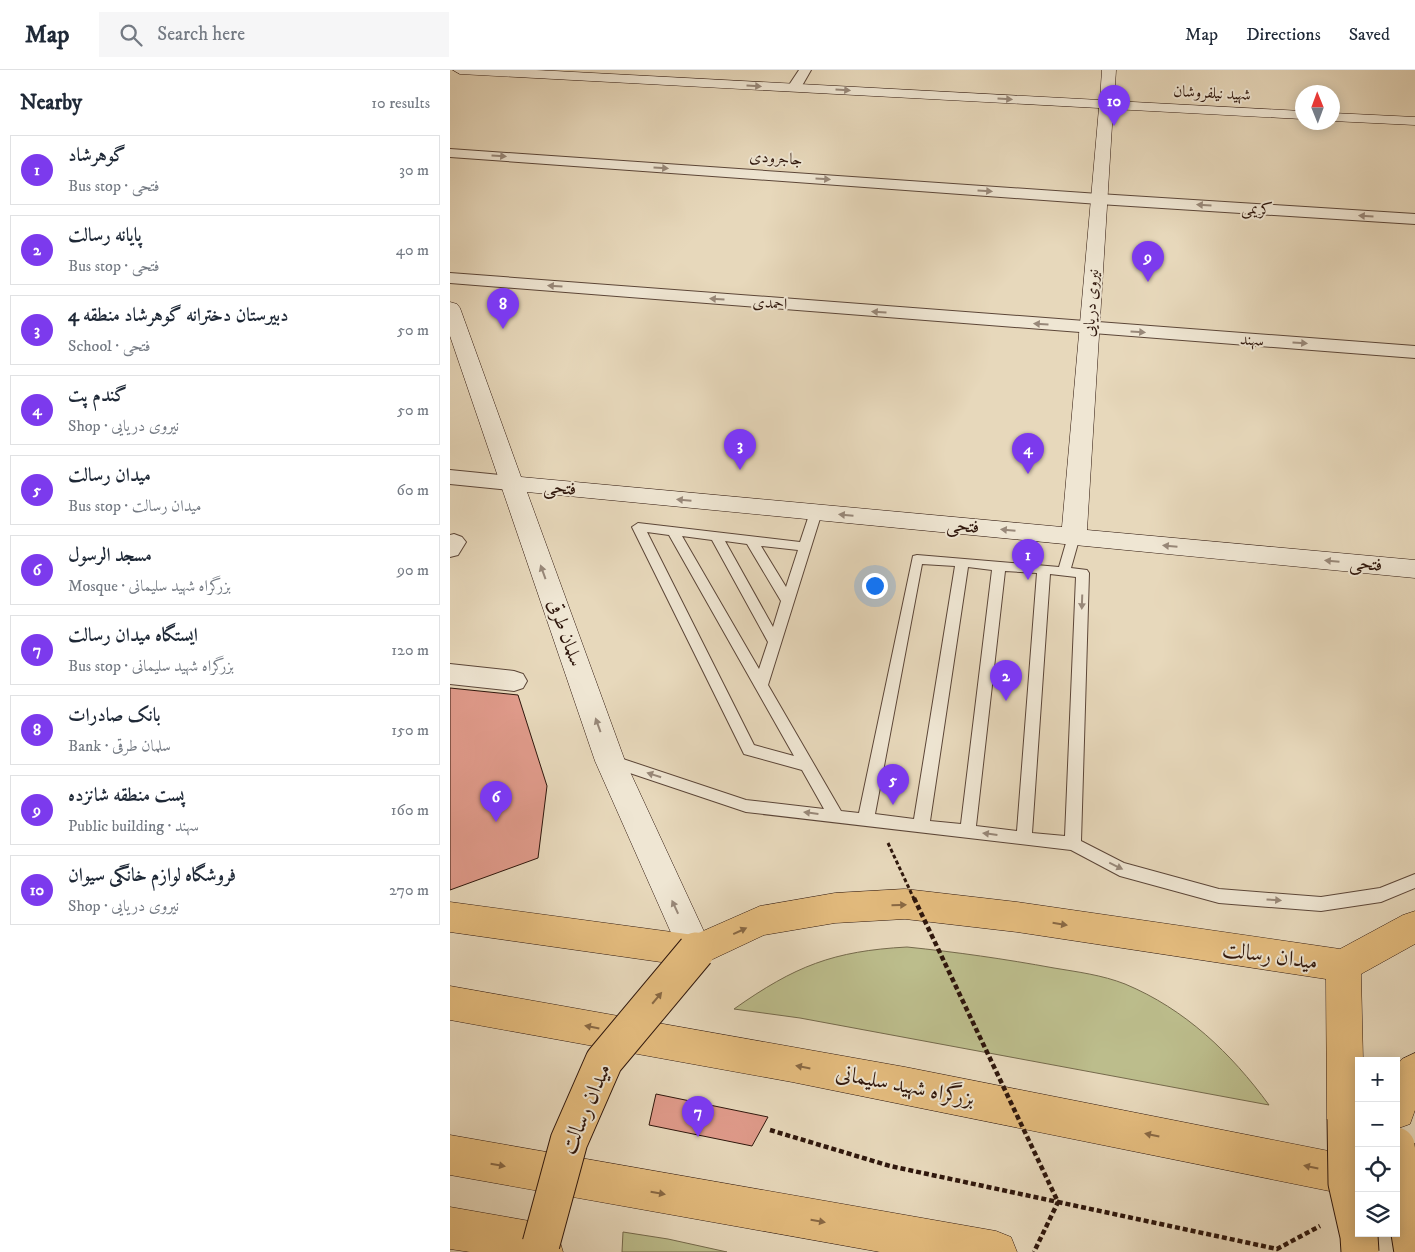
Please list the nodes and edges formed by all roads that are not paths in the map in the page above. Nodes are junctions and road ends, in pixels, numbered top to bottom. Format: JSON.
{"nodes":[{"id":1,"x":460,"y":70,"type":"edge"},
{"id":2,"x":805,"y":70,"type":"edge"},
{"id":3,"x":1109,"y":70,"type":"edge"},
{"id":4,"x":794,"y":88,"type":"junction"},
{"id":5,"x":1106,"y":104,"type":"junction"},
{"id":6,"x":1295,"y":115,"type":"edge"},
{"id":7,"x":1340,"y":117,"type":"edge"},
{"id":8,"x":1415,"y":121,"type":"edge"},
{"id":9,"x":450,"y":153,"type":"edge"},
{"id":10,"x":1099,"y":199,"type":"junction"},
{"id":11,"x":1415,"y":219,"type":"edge"},
{"id":12,"x":450,"y":278,"type":"edge"},
{"id":13,"x":450,"y":310,"type":"edge"},
{"id":14,"x":1090,"y":328,"type":"junction"},
{"id":15,"x":1415,"y":352,"type":"edge"},
{"id":16,"x":450,"y":477,"type":"edge"},
{"id":17,"x":511,"y":483,"type":"junction"},
{"id":18,"x":816,"y":512,"type":"junction"},
{"id":19,"x":673,"y":531,"type":"junction"},
{"id":20,"x":716,"y":536,"type":"junction"},
{"id":21,"x":1074,"y":536,"type":"junction"},
{"id":22,"x":751,"y":540,"type":"junction"},
{"id":23,"x":783,"y":544,"type":"junction"},
{"id":24,"x":805,"y":547,"type":"junction"},
{"id":25,"x":962,"y":563,"type":"junction"},
{"id":26,"x":999,"y":566,"type":"junction"},
{"id":27,"x":798,"y":568,"type":"junction"},
{"id":28,"x":1415,"y":569,"type":"edge"},
{"id":29,"x":1044,"y":570,"type":"junction"},
{"id":30,"x":1064,"y":571,"type":"junction"},
{"id":31,"x":788,"y":601,"type":"junction"},
{"id":32,"x":775,"y":642,"type":"junction"},
{"id":33,"x":450,"y":674,"type":"edge"},
{"id":34,"x":514,"y":681,"type":"dead end"},
{"id":35,"x":762,"y":686,"type":"junction"},
{"id":36,"x":610,"y":761,"type":"junction"},
{"id":37,"x":807,"y":766,"type":"junction"},
{"id":38,"x":836,"y":816,"type":"junction"},
{"id":39,"x":866,"y":819,"type":"junction"},
{"id":40,"x":921,"y":826,"type":"junction"},
{"id":41,"x":968,"y":831,"type":"junction"},
{"id":42,"x":1024,"y":838,"type":"junction"},
{"id":43,"x":1073,"y":844,"type":"junction"},
{"id":44,"x":1415,"y":881,"type":"edge"},
{"id":45,"x":450,"y":916,"type":"edge"},
{"id":46,"x":1415,"y":926,"type":"edge"},
{"id":47,"x":696,"y":951,"type":"junction"},
{"id":48,"x":1343,"y":966,"type":"junction"},
{"id":49,"x":450,"y":1003,"type":"edge"},
{"id":50,"x":1415,"y":1072,"type":"edge"},
{"id":51,"x":1399,"y":1102,"type":"edge"},
{"id":52,"x":1396,"y":1147,"type":"edge"},
{"id":53,"x":450,"y":1155,"type":"edge"},
{"id":54,"x":1355,"y":1176,"type":"edge"},
{"id":55,"x":1400,"y":1186,"type":"edge"},
{"id":56,"x":1415,"y":1189,"type":"edge"},
{"id":57,"x":450,"y":1228,"type":"edge"},
{"id":58,"x":542,"y":1248,"type":"edge"},
{"id":59,"x":996,"y":1252,"type":"edge"},
{"id":60,"x":1360,"y":1252,"type":"edge"},
{"id":61,"x":1414,"y":1252,"type":"edge"}],
"edges":[{"from":1,"to":4,"type":"main road","name":"شهید نیلفروشان","one_way":true},
{"from":2,"to":4,"type":"street"},
{"from":3,"to":5,"type":"main road","name":"نیروی دریایی"},
{"from":4,"to":5,"type":"main road","name":"شهید نیلفروشان","one_way":true},
{"from":5,"to":6,"type":"main road","name":"شهید نیلفروشان"},
{"from":5,"to":10,"type":"main road","name":"نیروی دریایی"},
{"from":7,"to":8,"type":"main road"},
{"from":9,"to":10,"type":"street","name":"جاجرودی","one_way":true},
{"from":11,"to":10,"type":"street","name":"کریمی","one_way":true},
{"from":10,"to":14,"type":"main road","name":"نیروی دریایی"},
{"from":14,"to":12,"type":"street","name":"احمدی","one_way":true},
{"from":13,"to":17,"type":"main road","name":"سلمان طرقی"},
{"from":14,"to":15,"type":"street","name":"سهند","one_way":true},
{"from":14,"to":21,"type":"main road","name":"نیروی دریایی"},
{"from":16,"to":17,"type":"street"},
{"from":18,"to":17,"type":"main road","name":"فتحی","one_way":true},
{"from":36,"to":17,"type":"main road","name":"سلمان طرقی","one_way":true},
{"from":21,"to":18,"type":"main road","name":"فتحی","one_way":true},
{"from":18,"to":24,"type":"lane"},
{"from":19,"to":20,"type":"lane"},
{"from":19,"to":35,"type":"lane"},
{"from":19,"to":37,"type":"lane"},
{"from":20,"to":22,"type":"lane"},
{"from":20,"to":32,"type":"lane"},
{"from":28,"to":21,"type":"main road","name":"فتحی","one_way":true},
{"from":21,"to":30,"type":"lane"},
{"from":22,"to":23,"type":"lane"},
{"from":22,"to":31,"type":"lane"},
{"from":23,"to":24,"type":"lane"},
{"from":23,"to":27,"type":"lane"},
{"from":24,"to":27,"type":"lane"},
{"from":25,"to":26,"type":"lane"},
{"from":25,"to":39,"type":"lane"},
{"from":25,"to":40,"type":"lane"},
{"from":26,"to":29,"type":"lane"},
{"from":26,"to":41,"type":"lane"},
{"from":27,"to":31,"type":"lane"},
{"from":29,"to":30,"type":"lane"},
{"from":29,"to":42,"type":"lane"},
{"from":30,"to":43,"type":"lane","one_way":true},
{"from":31,"to":32,"type":"lane"},
{"from":32,"to":35,"type":"lane"},
{"from":33,"to":34,"type":"street"},
{"from":35,"to":37,"type":"lane"},
{"from":38,"to":36,"type":"lane","one_way":true},
{"from":47,"to":36,"type":"main road","name":"سلمان طرقی","one_way":true},
{"from":37,"to":38,"type":"lane"},
{"from":38,"to":39,"type":"lane"},
{"from":39,"to":40,"type":"lane"},
{"from":40,"to":41,"type":"lane"},
{"from":42,"to":41,"type":"lane","one_way":true},
{"from":42,"to":43,"type":"lane"},
{"from":43,"to":44,"type":"lane","one_way":true},
{"from":45,"to":47,"type":"main road"},
{"from":46,"to":48,"type":"main road"},
{"from":47,"to":48,"type":"main road","name":"میدان رسالت","one_way":true},
{"from":58,"to":47,"type":"main road","name":"میدان رسالت","one_way":true,"bridge":true},
{"from":48,"to":60,"type":"main road","name":"میدان رسالت","bridge":true},
{"from":54,"to":49,"type":"main road","name":"بزرگراه شهید سلیمانی","one_way":true},
{"from":50,"to":51,"type":"main road"},
{"from":52,"to":61,"type":"main road","bridge":true},
{"from":53,"to":59,"type":"main road","one_way":true},
{"from":55,"to":56,"type":"main road"},
{"from":57,"to":58,"type":"main road"}]}
